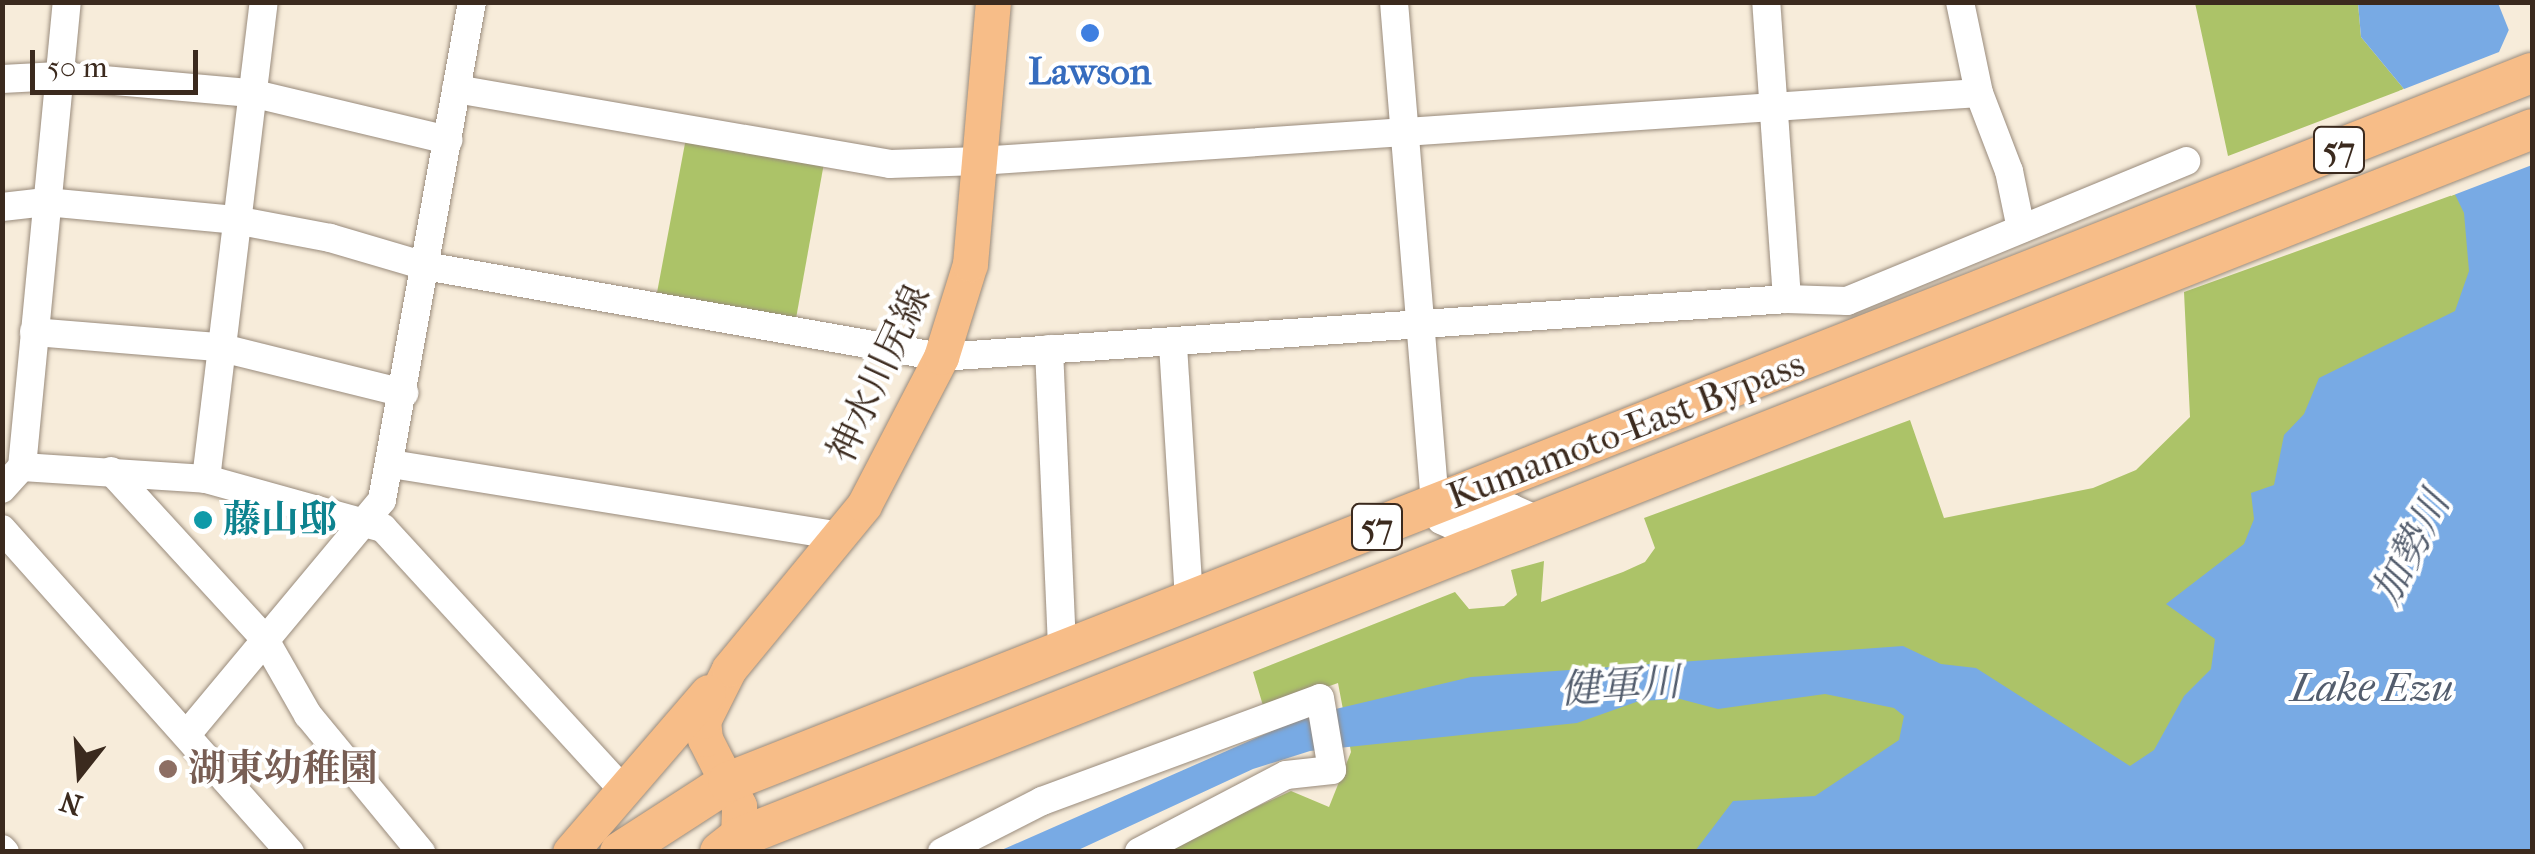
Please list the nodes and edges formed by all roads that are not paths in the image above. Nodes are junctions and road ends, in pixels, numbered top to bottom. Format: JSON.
{"nodes":[{"id":1,"x":66,"y":2,"type":"edge"},
{"id":2,"x":264,"y":2,"type":"edge"},
{"id":3,"x":472,"y":2,"type":"edge"},
{"id":4,"x":992,"y":2,"type":"edge"},
{"id":5,"x":1394,"y":2,"type":"edge"},
{"id":6,"x":1766,"y":2,"type":"edge"},
{"id":7,"x":1960,"y":2,"type":"edge"},
{"id":8,"x":2532,"y":73,"type":"edge"},
{"id":9,"x":59,"y":76,"type":"junction"},
{"id":10,"x":2,"y":79,"type":"edge"},
{"id":11,"x":456,"y":89,"type":"junction"},
{"id":12,"x":252,"y":93,"type":"junction"},
{"id":13,"x":1979,"y":93,"type":"junction"},
{"id":14,"x":1772,"y":109,"type":"junction"},
{"id":15,"x":2532,"y":129,"type":"edge"},
{"id":16,"x":1405,"y":131,"type":"junction"},
{"id":17,"x":448,"y":140,"type":"junction"},
{"id":18,"x":2186,"y":160,"type":"dead end"},
{"id":19,"x":979,"y":161,"type":"junction"},
{"id":20,"x":46,"y":202,"type":"junction"},
{"id":21,"x":2,"y":207,"type":"edge"},
{"id":22,"x":234,"y":220,"type":"junction"},
{"id":23,"x":2020,"y":229,"type":"junction"},
{"id":24,"x":425,"y":266,"type":"junction"},
{"id":25,"x":1787,"y":299,"type":"junction"},
{"id":26,"x":1856,"y":319,"type":"junction"},
{"id":27,"x":1418,"y":326,"type":"junction"},
{"id":28,"x":34,"y":332,"type":"junction"},
{"id":29,"x":218,"y":346,"type":"junction"},
{"id":30,"x":1172,"y":346,"type":"junction"},
{"id":31,"x":1049,"y":349,"type":"junction"},
{"id":32,"x":941,"y":356,"type":"junction"},
{"id":33,"x":404,"y":394,"type":"junction"},
{"id":34,"x":391,"y":464,"type":"junction"},
{"id":35,"x":22,"y":467,"type":"junction"},
{"id":36,"x":110,"y":471,"type":"junction"},
{"id":37,"x":206,"y":479,"type":"junction"},
{"id":38,"x":2,"y":489,"type":"edge"},
{"id":39,"x":1435,"y":504,"type":"junction"},
{"id":40,"x":1538,"y":520,"type":"junction"},
{"id":41,"x":367,"y":521,"type":"junction"},
{"id":42,"x":2,"y":529,"type":"edge"},
{"id":43,"x":841,"y":536,"type":"junction"},
{"id":44,"x":1189,"y":601,"type":"junction"},
{"id":45,"x":264,"y":638,"type":"junction"},
{"id":46,"x":1062,"y":651,"type":"junction"},
{"id":47,"x":729,"y":669,"type":"junction"},
{"id":48,"x":188,"y":733,"type":"junction"},
{"id":49,"x":728,"y":782,"type":"junction"},
{"id":50,"x":623,"y":790,"type":"junction"},
{"id":51,"x":281,"y":841,"type":"edge"},
{"id":52,"x":729,"y":845,"type":"edge"},
{"id":53,"x":251,"y":852,"type":"edge"},
{"id":54,"x":421,"y":852,"type":"edge"},
{"id":55,"x":570,"y":852,"type":"edge"},
{"id":56,"x":620,"y":852,"type":"edge"},
{"id":57,"x":942,"y":852,"type":"edge"},
{"id":58,"x":1139,"y":852,"type":"edge"}],
"edges":[{"from":1,"to":9,"type":"street"},
{"from":2,"to":12,"type":"street"},
{"from":3,"to":11,"type":"street"},
{"from":4,"to":19,"type":"main road","name":"神水川尻線"},
{"from":5,"to":16,"type":"street"},
{"from":6,"to":14,"type":"street"},
{"from":7,"to":13,"type":"street"},
{"from":8,"to":26,"type":"highway","name":"Kumamoto-East Bypass","number":"57"},
{"from":9,"to":10,"type":"street"},
{"from":9,"to":12,"type":"street"},
{"from":9,"to":20,"type":"street"},
{"from":11,"to":17,"type":"street"},
{"from":11,"to":19,"type":"street"},
{"from":12,"to":17,"type":"street"},
{"from":12,"to":22,"type":"street"},
{"from":13,"to":14,"type":"street"},
{"from":13,"to":23,"type":"street"},
{"from":14,"to":16,"type":"street"},
{"from":14,"to":25,"type":"street"},
{"from":15,"to":40,"type":"highway","name":"Kumamoto-East Bypass","number":"57"},
{"from":16,"to":19,"type":"street"},
{"from":16,"to":27,"type":"street"},
{"from":17,"to":24,"type":"street"},
{"from":18,"to":23,"type":"street"},
{"from":19,"to":32,"type":"main road","name":"神水川尻線"},
{"from":20,"to":21,"type":"street"},
{"from":20,"to":22,"type":"street"},
{"from":20,"to":28,"type":"street"},
{"from":22,"to":24,"type":"street"},
{"from":22,"to":29,"type":"street"},
{"from":23,"to":26,"type":"street"},
{"from":24,"to":32,"type":"street"},
{"from":24,"to":33,"type":"street"},
{"from":25,"to":26,"type":"street"},
{"from":25,"to":27,"type":"street"},
{"from":26,"to":39,"type":"highway","name":"Kumamoto-East Bypass","number":"57"},
{"from":27,"to":30,"type":"street"},
{"from":27,"to":39,"type":"street"},
{"from":28,"to":29,"type":"street"},
{"from":28,"to":35,"type":"street"},
{"from":29,"to":33,"type":"street"},
{"from":29,"to":37,"type":"street"},
{"from":30,"to":31,"type":"street"},
{"from":30,"to":44,"type":"street"},
{"from":31,"to":32,"type":"street"},
{"from":31,"to":46,"type":"street"},
{"from":32,"to":43,"type":"main road","name":"神水川尻線"},
{"from":33,"to":34,"type":"street"},
{"from":34,"to":41,"type":"street"},
{"from":34,"to":43,"type":"street"},
{"from":35,"to":36,"type":"street"},
{"from":35,"to":38,"type":"street"},
{"from":36,"to":37,"type":"street"},
{"from":36,"to":45,"type":"street"},
{"from":37,"to":41,"type":"street"},
{"from":39,"to":40,"type":"street"},
{"from":39,"to":44,"type":"highway","name":"Kumamoto-East Bypass","number":"57"},
{"from":40,"to":52,"type":"highway","name":"Kumamoto-East Bypass","number":"57"},
{"from":41,"to":45,"type":"street"},
{"from":41,"to":50,"type":"street"},
{"from":42,"to":48,"type":"street"},
{"from":43,"to":47,"type":"main road","name":"神水川尻線"},
{"from":44,"to":46,"type":"highway","name":"Kumamoto-East Bypass","number":"57"},
{"from":45,"to":48,"type":"street"},
{"from":45,"to":54,"type":"street"},
{"from":46,"to":49,"type":"highway","name":"Kumamoto-East Bypass","number":"57"},
{"from":47,"to":49,"type":"main road","name":"神水川尻線"},
{"from":47,"to":50,"type":"main road"},
{"from":48,"to":51,"type":"street"},
{"from":49,"to":52,"type":"main road","name":"神水川尻線"},
{"from":49,"to":56,"type":"highway","name":"Kumamoto-East Bypass","number":"57"},
{"from":50,"to":55,"type":"main road"},
{"from":51,"to":53,"type":"street"},
{"from":57,"to":58,"type":"street"}]}
